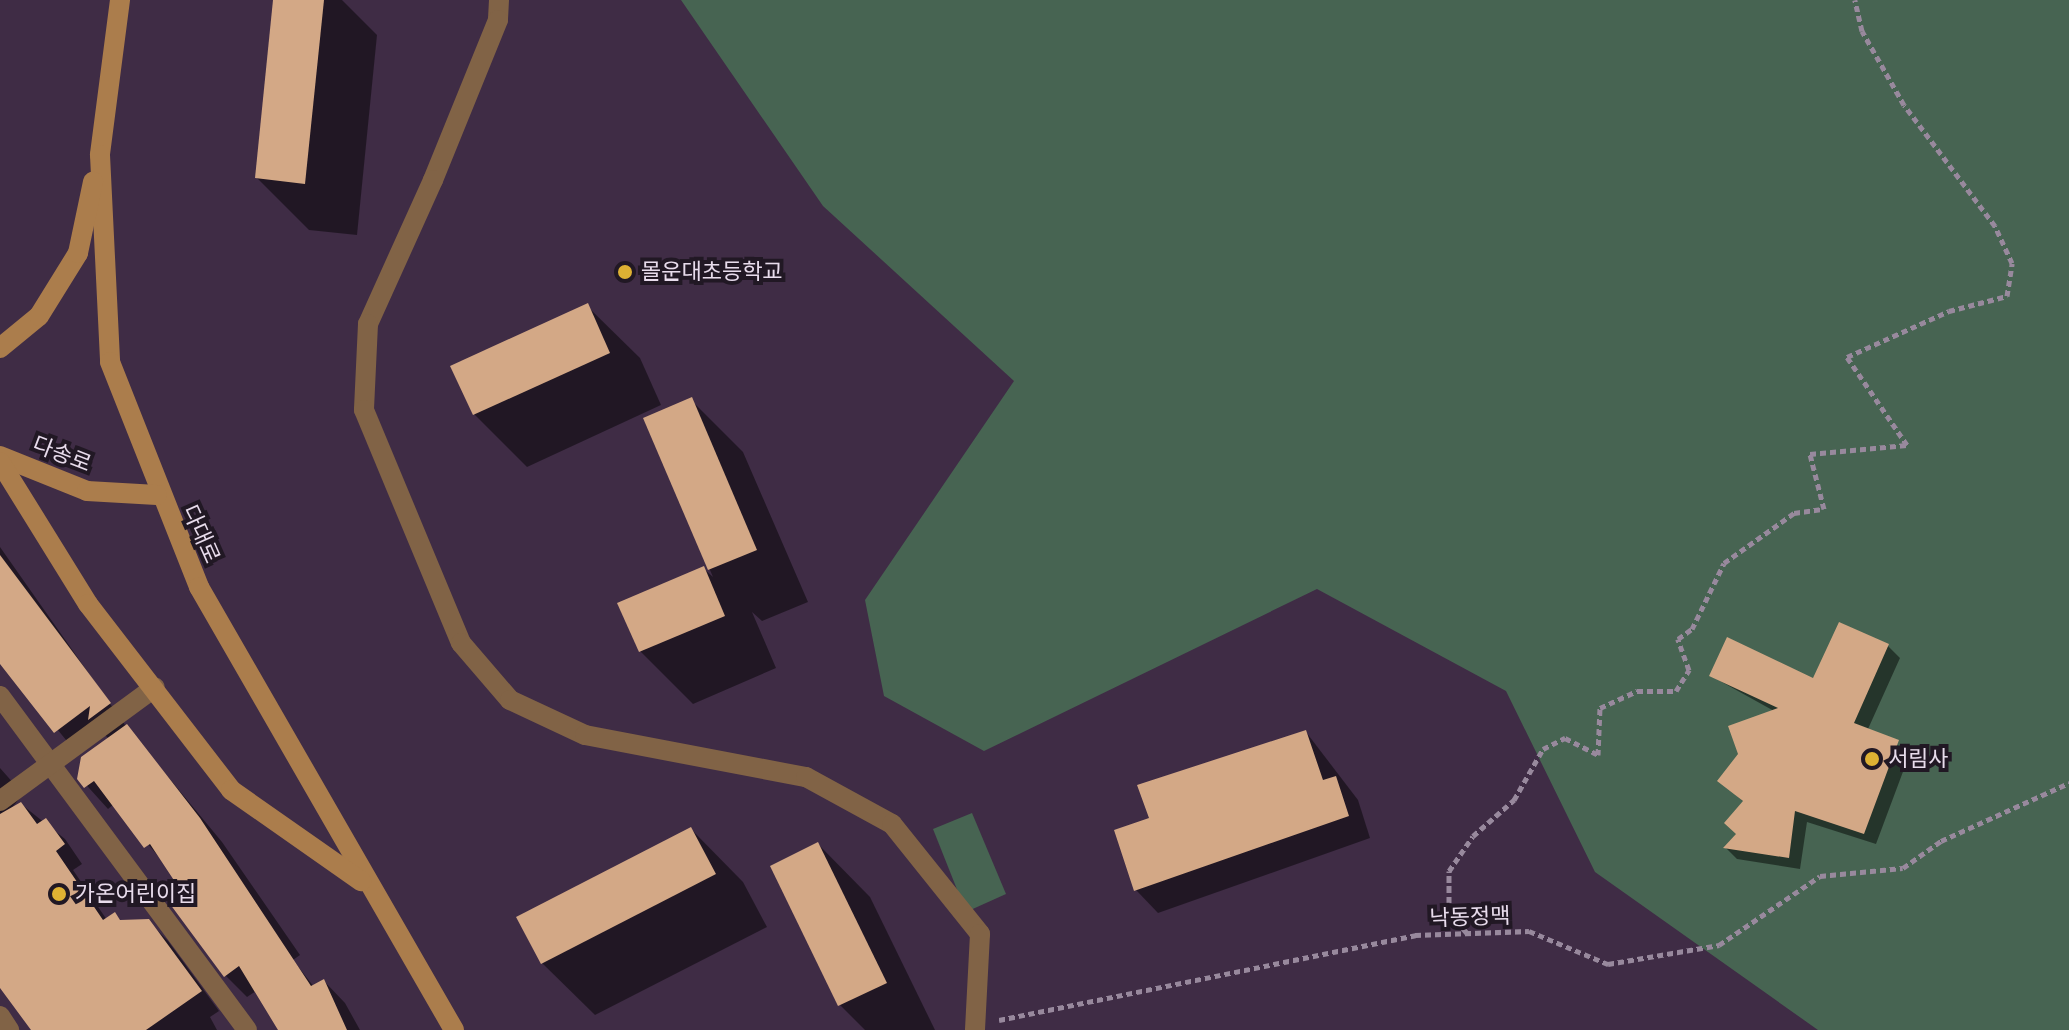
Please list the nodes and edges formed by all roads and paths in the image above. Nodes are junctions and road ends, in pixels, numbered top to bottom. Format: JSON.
{"nodes":[{"id":1,"x":120,"y":0,"type":"edge"},
{"id":2,"x":499,"y":0,"type":"edge"},
{"id":3,"x":1855,"y":0,"type":"edge"},
{"id":4,"x":100,"y":155,"type":"junction"},
{"id":5,"x":0,"y":348,"type":"edge"},
{"id":6,"x":0,"y":456,"type":"edge"},
{"id":7,"x":0,"y":462,"type":"edge"},
{"id":8,"x":157,"y":495,"type":"junction"},
{"id":9,"x":155,"y":687,"type":"junction"},
{"id":10,"x":0,"y":696,"type":"edge"},
{"id":11,"x":50,"y":764,"type":"junction"},
{"id":12,"x":2069,"y":783,"type":"edge"},
{"id":13,"x":0,"y":801,"type":"edge"},
{"id":14,"x":366,"y":885,"type":"junction"},
{"id":15,"x":1467,"y":933,"type":"junction"},
{"id":16,"x":0,"y":1016,"type":"edge"},
{"id":17,"x":975,"y":1029,"type":"edge"},
{"id":18,"x":9,"y":1030,"type":"edge"},
{"id":19,"x":247,"y":1030,"type":"edge"},
{"id":20,"x":454,"y":1030,"type":"edge"}],
"edges":[{"from":1,"to":4,"type":"main road","name":"다대로"},
{"from":2,"to":17,"type":"street"},
{"from":3,"to":15,"type":"path"},
{"from":4,"to":5,"type":"main road"},
{"from":4,"to":8,"type":"main road","name":"다대로"},
{"from":6,"to":8,"type":"main road","name":"다송로"},
{"from":7,"to":9,"type":"main road"},
{"from":8,"to":14,"type":"main road","name":"다대로"},
{"from":9,"to":11,"type":"street"},
{"from":9,"to":14,"type":"main road"},
{"from":10,"to":11,"type":"street"},
{"from":11,"to":13,"type":"street"},
{"from":11,"to":19,"type":"street"},
{"from":12,"to":15,"type":"path","name":"낙동정맥"},
{"from":14,"to":20,"type":"main road","name":"다대로"},
{"from":15,"to":17,"type":"path","name":"낙동정맥"},
{"from":16,"to":18,"type":"street"}]}
